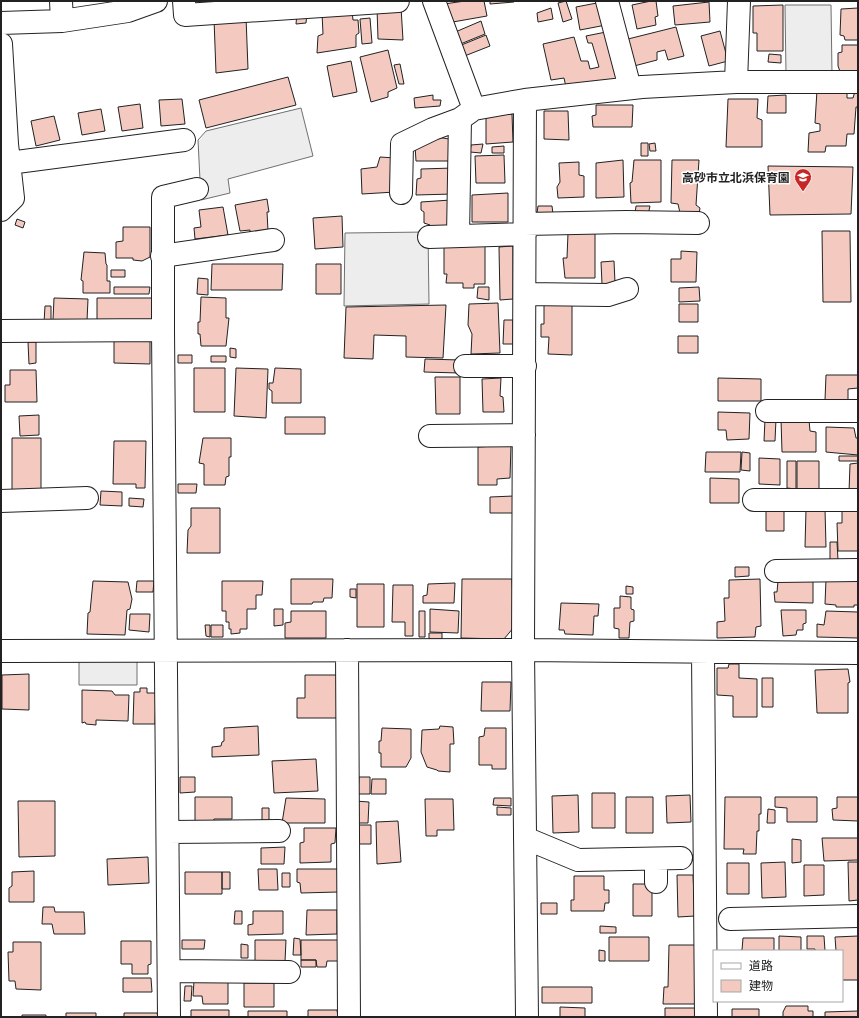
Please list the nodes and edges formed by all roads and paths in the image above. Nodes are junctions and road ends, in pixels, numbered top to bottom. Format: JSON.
{"nodes":[{"id":1,"x":156,"y":1,"type":"edge"},
{"id":2,"x":184,"y":1,"type":"edge"},
{"id":3,"x":398,"y":1,"type":"edge"},
{"id":4,"x":434,"y":1,"type":"edge"},
{"id":5,"x":608,"y":1,"type":"edge"},
{"id":6,"x":739,"y":1,"type":"edge"},
{"id":7,"x":61,"y":11,"type":"edge"},
{"id":8,"x":1,"y":23,"type":"edge"},
{"id":9,"x":1,"y":44,"type":"edge"},
{"id":10,"x":2,"y":74,"type":"edge"},
{"id":11,"x":736,"y":82,"type":"junction"},
{"id":12,"x":858,"y":82,"type":"edge"},
{"id":13,"x":630,"y":88,"type":"junction"},
{"id":14,"x":525,"y":100,"type":"junction"},
{"id":15,"x":467,"y":114,"type":"junction"},
{"id":16,"x":184,"y":140,"type":"dead end"},
{"id":17,"x":6,"y":150,"type":"edge"},
{"id":18,"x":197,"y":190,"type":"dead end"},
{"id":19,"x":401,"y":193,"type":"dead end"},
{"id":20,"x":1,"y":210,"type":"edge"},
{"id":21,"x":698,"y":223,"type":"dead end"},
{"id":22,"x":525,"y":229,"type":"junction"},
{"id":23,"x":428,"y":236,"type":"dead end"},
{"id":24,"x":458,"y":236,"type":"junction"},
{"id":25,"x":273,"y":240,"type":"dead end"},
{"id":26,"x":162,"y":256,"type":"junction"},
{"id":27,"x":627,"y":289,"type":"dead end"},
{"id":28,"x":525,"y":294,"type":"junction"},
{"id":29,"x":162,"y":330,"type":"junction"},
{"id":30,"x":1,"y":331,"type":"edge"},
{"id":31,"x":465,"y":366,"type":"dead end"},
{"id":32,"x":524,"y":366,"type":"junction"},
{"id":33,"x":767,"y":411,"type":"dead end"},
{"id":34,"x":858,"y":411,"type":"edge"},
{"id":35,"x":524,"y":435,"type":"junction"},
{"id":36,"x":430,"y":436,"type":"dead end"},
{"id":37,"x":87,"y":498,"type":"dead end"},
{"id":38,"x":754,"y":500,"type":"dead end"},
{"id":39,"x":858,"y":500,"type":"edge"},
{"id":40,"x":1,"y":501,"type":"edge"},
{"id":41,"x":790,"y":565,"type":"dead end"},
{"id":42,"x":858,"y":570,"type":"edge"},
{"id":43,"x":166,"y":650,"type":"junction"},
{"id":44,"x":346,"y":650,"type":"junction"},
{"id":45,"x":523,"y":650,"type":"junction"},
{"id":46,"x":1,"y":651,"type":"edge"},
{"id":47,"x":703,"y":652,"type":"junction"},
{"id":48,"x":858,"y":653,"type":"edge"},
{"id":49,"x":279,"y":831,"type":"dead end"},
{"id":50,"x":168,"y":832,"type":"junction"},
{"id":51,"x":525,"y":838,"type":"junction"},
{"id":52,"x":681,"y":858,"type":"dead end"},
{"id":53,"x":656,"y":859,"type":"junction"},
{"id":54,"x":656,"y":882,"type":"dead end"},
{"id":55,"x":858,"y":916,"type":"edge"},
{"id":56,"x":730,"y":919,"type":"dead end"},
{"id":57,"x":169,"y":971,"type":"junction"},
{"id":58,"x":289,"y":972,"type":"dead end"},
{"id":59,"x":170,"y":1017,"type":"edge"},
{"id":60,"x":349,"y":1017,"type":"edge"},
{"id":61,"x":527,"y":1017,"type":"edge"},
{"id":62,"x":706,"y":1017,"type":"edge"}],
"edges":[{"from":1,"to":7,"type":"street"},
{"from":2,"to":3,"type":"street"},
{"from":4,"to":15,"type":"street"},
{"from":5,"to":13,"type":"street"},
{"from":6,"to":11,"type":"street"},
{"from":7,"to":8,"type":"street"},
{"from":9,"to":10,"type":"street"},
{"from":10,"to":17,"type":"street"},
{"from":11,"to":12,"type":"street"},
{"from":11,"to":13,"type":"street"},
{"from":13,"to":14,"type":"street"},
{"from":14,"to":15,"type":"street"},
{"from":14,"to":22,"type":"street"},
{"from":15,"to":19,"type":"street"},
{"from":15,"to":24,"type":"street"},
{"from":16,"to":17,"type":"street"},
{"from":17,"to":20,"type":"street"},
{"from":18,"to":26,"type":"street"},
{"from":21,"to":22,"type":"street"},
{"from":22,"to":24,"type":"street"},
{"from":22,"to":28,"type":"street"},
{"from":23,"to":24,"type":"street"},
{"from":25,"to":26,"type":"street"},
{"from":26,"to":29,"type":"street"},
{"from":27,"to":28,"type":"street"},
{"from":28,"to":32,"type":"street"},
{"from":29,"to":30,"type":"street"},
{"from":29,"to":43,"type":"street"},
{"from":31,"to":32,"type":"street"},
{"from":32,"to":35,"type":"street"},
{"from":33,"to":34,"type":"street"},
{"from":35,"to":36,"type":"street"},
{"from":35,"to":45,"type":"street"},
{"from":37,"to":40,"type":"street"},
{"from":38,"to":39,"type":"street"},
{"from":41,"to":42,"type":"street"},
{"from":43,"to":44,"type":"street"},
{"from":43,"to":46,"type":"street"},
{"from":43,"to":50,"type":"street"},
{"from":44,"to":45,"type":"street"},
{"from":44,"to":60,"type":"street"},
{"from":45,"to":47,"type":"street"},
{"from":45,"to":51,"type":"street"},
{"from":47,"to":48,"type":"street"},
{"from":47,"to":62,"type":"street"},
{"from":49,"to":50,"type":"street"},
{"from":50,"to":57,"type":"street"},
{"from":51,"to":53,"type":"street"},
{"from":51,"to":61,"type":"street"},
{"from":52,"to":53,"type":"street"},
{"from":53,"to":54,"type":"street"},
{"from":55,"to":56,"type":"street"},
{"from":57,"to":58,"type":"street"},
{"from":57,"to":59,"type":"street"}]}
